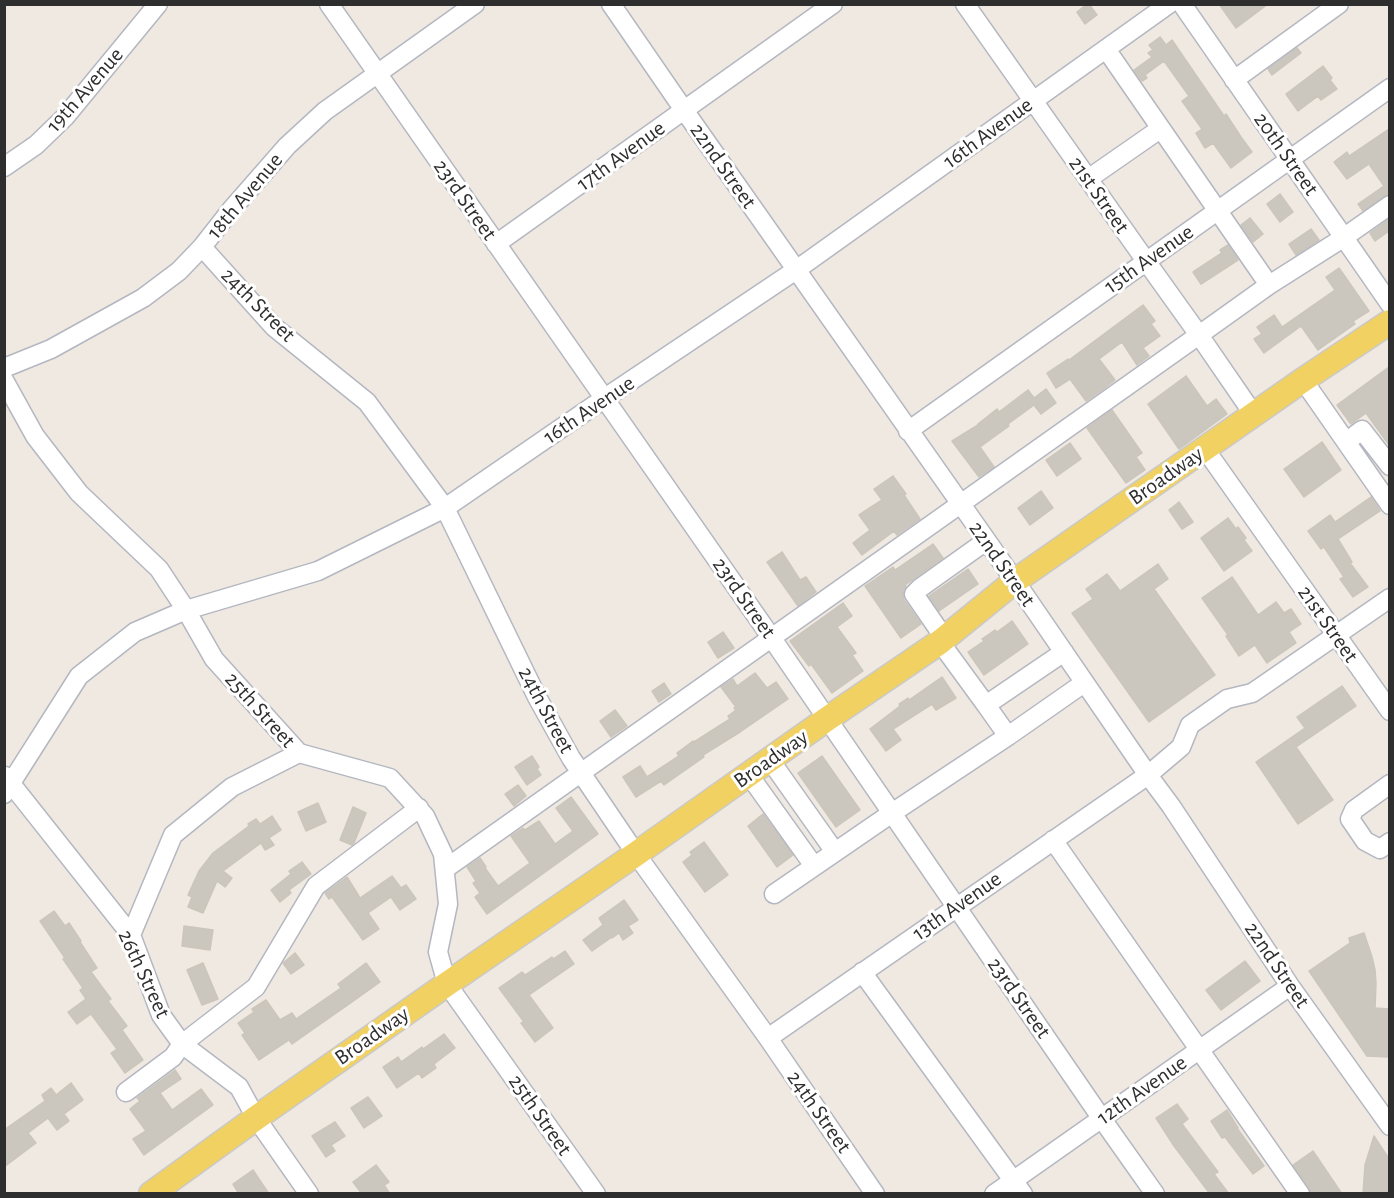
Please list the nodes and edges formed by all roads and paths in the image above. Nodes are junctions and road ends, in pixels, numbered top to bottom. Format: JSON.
{"nodes":[{"id":1,"x":329,"y":4,"type":"edge"},
{"id":2,"x":475,"y":4,"type":"edge"},
{"id":3,"x":611,"y":4,"type":"edge"},
{"id":4,"x":833,"y":4,"type":"edge"},
{"id":5,"x":965,"y":4,"type":"edge"},
{"id":6,"x":1169,"y":4,"type":"edge"},
{"id":7,"x":1182,"y":4,"type":"edge"},
{"id":8,"x":1339,"y":4,"type":"edge"},
{"id":9,"x":151,"y":7,"type":"edge"},
{"id":10,"x":1106,"y":49,"type":"junction"},
{"id":11,"x":378,"y":73,"type":"junction"},
{"id":12,"x":1234,"y":80,"type":"junction"},
{"id":13,"x":1389,"y":88,"type":"edge"},
{"id":14,"x":1034,"y":101,"type":"junction"},
{"id":15,"x":684,"y":110,"type":"junction"},
{"id":16,"x":1160,"y":129,"type":"junction"},
{"id":17,"x":1290,"y":159,"type":"junction"},
{"id":18,"x":4,"y":167,"type":"edge"},
{"id":19,"x":1088,"y":179,"type":"junction"},
{"id":20,"x":1389,"y":205,"type":"edge"},
{"id":21,"x":1217,"y":211,"type":"junction"},
{"id":22,"x":1343,"y":238,"type":"junction"},
{"id":23,"x":496,"y":244,"type":"junction"},
{"id":24,"x":202,"y":247,"type":"junction"},
{"id":25,"x":1146,"y":261,"type":"junction"},
{"id":26,"x":796,"y":270,"type":"junction"},
{"id":27,"x":1269,"y":285,"type":"junction"},
{"id":28,"x":1389,"y":304,"type":"edge"},
{"id":29,"x":1389,"y":322,"type":"edge"},
{"id":30,"x":1199,"y":335,"type":"junction"},
{"id":31,"x":4,"y":368,"type":"edge"},
{"id":32,"x":4,"y":380,"type":"edge"},
{"id":33,"x":1303,"y":380,"type":"junction"},
{"id":34,"x":605,"y":398,"type":"junction"},
{"id":35,"x":1254,"y":415,"type":"junction"},
{"id":36,"x":908,"y":430,"type":"junction"},
{"id":37,"x":1346,"y":442,"type":"junction"},
{"id":38,"x":1205,"y":448,"type":"junction"},
{"id":39,"x":1389,"y":466,"type":"edge"},
{"id":40,"x":960,"y":504,"type":"junction"},
{"id":41,"x":1389,"y":505,"type":"edge"},
{"id":42,"x":445,"y":508,"type":"junction"},
{"id":43,"x":986,"y":541,"type":"junction"},
{"id":44,"x":1014,"y":581,"type":"junction"},
{"id":45,"x":1389,"y":598,"type":"edge"},
{"id":46,"x":186,"y":610,"type":"junction"},
{"id":47,"x":1336,"y":635,"type":"junction"},
{"id":48,"x":771,"y":637,"type":"junction"},
{"id":49,"x":942,"y":641,"type":"junction"},
{"id":50,"x":1064,"y":652,"type":"junction"},
{"id":51,"x":1084,"y":682,"type":"junction"},
{"id":52,"x":986,"y":705,"type":"junction"},
{"id":53,"x":1389,"y":711,"type":"edge"},
{"id":54,"x":827,"y":719,"type":"junction"},
{"id":55,"x":1008,"y":736,"type":"junction"},
{"id":56,"x":299,"y":753,"type":"junction"},
{"id":57,"x":770,"y":760,"type":"junction"},
{"id":58,"x":580,"y":772,"type":"junction"},
{"id":59,"x":1148,"y":774,"type":"junction"},
{"id":60,"x":749,"y":775,"type":"junction"},
{"id":61,"x":6,"y":784,"type":"edge"},
{"id":62,"x":1389,"y":784,"type":"edge"},
{"id":63,"x":419,"y":808,"type":"junction"},
{"id":64,"x":892,"y":813,"type":"junction"},
{"id":65,"x":1053,"y":840,"type":"junction"},
{"id":66,"x":1389,"y":842,"type":"edge"},
{"id":67,"x":835,"y":852,"type":"junction"},
{"id":68,"x":636,"y":854,"type":"junction"},
{"id":69,"x":814,"y":866,"type":"junction"},
{"id":70,"x":445,"y":869,"type":"junction"},
{"id":71,"x":774,"y":894,"type":"dead end"},
{"id":72,"x":956,"y":907,"type":"junction"},
{"id":73,"x":131,"y":934,"type":"junction"},
{"id":74,"x":862,"y":972,"type":"junction"},
{"id":75,"x":447,"y":984,"type":"junction"},
{"id":76,"x":1290,"y":986,"type":"junction"},
{"id":77,"x":768,"y":1038,"type":"junction"},
{"id":78,"x":182,"y":1044,"type":"junction"},
{"id":79,"x":1199,"y":1050,"type":"junction"},
{"id":80,"x":126,"y":1092,"type":"dead end"},
{"id":81,"x":256,"y":1118,"type":"junction"},
{"id":82,"x":1102,"y":1119,"type":"junction"},
{"id":83,"x":1389,"y":1126,"type":"edge"},
{"id":84,"x":1018,"y":1187,"type":"edge"},
{"id":85,"x":151,"y":1194,"type":"edge"},
{"id":86,"x":309,"y":1194,"type":"edge"},
{"id":87,"x":596,"y":1194,"type":"edge"},
{"id":88,"x":875,"y":1194,"type":"edge"},
{"id":89,"x":994,"y":1194,"type":"edge"},
{"id":90,"x":1155,"y":1194,"type":"edge"},
{"id":91,"x":1300,"y":1194,"type":"edge"}],
"edges":[{"from":1,"to":11,"type":"street","name":"23rd Street"},
{"from":2,"to":11,"type":"street","name":"18th Avenue"},
{"from":3,"to":15,"type":"street","name":"22nd Street"},
{"from":4,"to":15,"type":"street","name":"17th Avenue"},
{"from":5,"to":14,"type":"street","name":"21st Street"},
{"from":6,"to":10,"type":"street","name":"16th Avenue"},
{"from":7,"to":12,"type":"street","name":"20th Street"},
{"from":8,"to":12,"type":"street"},
{"from":9,"to":18,"type":"street","name":"19th Avenue"},
{"from":10,"to":14,"type":"street","name":"16th Avenue"},
{"from":10,"to":16,"type":"street"},
{"from":11,"to":23,"type":"street","name":"23rd Street"},
{"from":11,"to":24,"type":"street","name":"18th Avenue"},
{"from":12,"to":17,"type":"street","name":"20th Street"},
{"from":13,"to":17,"type":"street","name":"15th Avenue"},
{"from":14,"to":19,"type":"street","name":"21st Street"},
{"from":14,"to":26,"type":"street","name":"16th Avenue"},
{"from":15,"to":23,"type":"street","name":"17th Avenue"},
{"from":15,"to":26,"type":"street","name":"22nd Street"},
{"from":16,"to":19,"type":"street"},
{"from":16,"to":21,"type":"street"},
{"from":17,"to":21,"type":"street","name":"15th Avenue"},
{"from":17,"to":22,"type":"street","name":"20th Street"},
{"from":19,"to":25,"type":"street","name":"21st Street"},
{"from":20,"to":22,"type":"street"},
{"from":21,"to":25,"type":"street","name":"15th Avenue"},
{"from":21,"to":27,"type":"street"},
{"from":22,"to":27,"type":"street"},
{"from":22,"to":28,"type":"street","name":"20th Street"},
{"from":23,"to":34,"type":"street","name":"23rd Street"},
{"from":24,"to":31,"type":"street","name":"18th Avenue"},
{"from":24,"to":42,"type":"street","name":"24th Street"},
{"from":25,"to":30,"type":"street","name":"21st Street"},
{"from":25,"to":36,"type":"street","name":"15th Avenue"},
{"from":26,"to":34,"type":"street","name":"16th Avenue"},
{"from":26,"to":36,"type":"street","name":"22nd Street"},
{"from":27,"to":30,"type":"street"},
{"from":29,"to":33,"type":"main road","name":"Broadway"},
{"from":30,"to":35,"type":"street","name":"21st Street"},
{"from":30,"to":40,"type":"street"},
{"from":32,"to":46,"type":"street","name":"25th Street"},
{"from":33,"to":35,"type":"main road","name":"Broadway"},
{"from":33,"to":37,"type":"street"},
{"from":34,"to":42,"type":"street","name":"16th Avenue"},
{"from":34,"to":48,"type":"street","name":"23rd Street"},
{"from":35,"to":38,"type":"main road","name":"Broadway"},
{"from":36,"to":40,"type":"street","name":"22nd Street"},
{"from":37,"to":39,"type":"street"},
{"from":37,"to":41,"type":"street"},
{"from":38,"to":44,"type":"main road","name":"Broadway"},
{"from":38,"to":47,"type":"street","name":"21st Street"},
{"from":40,"to":43,"type":"street","name":"22nd Street"},
{"from":40,"to":48,"type":"street"},
{"from":42,"to":46,"type":"street","name":"16th Avenue"},
{"from":42,"to":58,"type":"street","name":"24th Street"},
{"from":43,"to":44,"type":"street","name":"22nd Street"},
{"from":43,"to":49,"type":"street"},
{"from":44,"to":49,"type":"main road","name":"Broadway"},
{"from":44,"to":50,"type":"street","name":"22nd Street"},
{"from":45,"to":47,"type":"street"},
{"from":46,"to":56,"type":"street","name":"25th Street"},
{"from":46,"to":61,"type":"street","name":"16th Avenue"},
{"from":47,"to":53,"type":"street","name":"21st Street"},
{"from":47,"to":59,"type":"street","name":"13th Avenue"},
{"from":48,"to":54,"type":"street","name":"23rd Street"},
{"from":48,"to":58,"type":"street"},
{"from":49,"to":52,"type":"street"},
{"from":49,"to":54,"type":"main road","name":"Broadway"},
{"from":50,"to":51,"type":"street","name":"22nd Street"},
{"from":50,"to":52,"type":"street"},
{"from":51,"to":55,"type":"street"},
{"from":51,"to":59,"type":"street","name":"22nd Street"},
{"from":52,"to":55,"type":"street"},
{"from":54,"to":57,"type":"main road","name":"Broadway"},
{"from":54,"to":64,"type":"street","name":"23rd Street"},
{"from":55,"to":64,"type":"street"},
{"from":56,"to":63,"type":"street","name":"25th Street"},
{"from":56,"to":73,"type":"street"},
{"from":57,"to":60,"type":"main road","name":"Broadway"},
{"from":57,"to":67,"type":"street"},
{"from":58,"to":68,"type":"street","name":"24th Street"},
{"from":58,"to":70,"type":"street"},
{"from":59,"to":65,"type":"street","name":"13th Avenue"},
{"from":59,"to":76,"type":"street","name":"22nd Street"},
{"from":60,"to":68,"type":"main road","name":"Broadway"},
{"from":60,"to":69,"type":"street"},
{"from":61,"to":73,"type":"street","name":"26th Street"},
{"from":62,"to":66,"type":"street"},
{"from":63,"to":70,"type":"street","name":"25th Street"},
{"from":63,"to":78,"type":"street"},
{"from":64,"to":67,"type":"street"},
{"from":64,"to":72,"type":"street","name":"23rd Street"},
{"from":65,"to":72,"type":"street","name":"13th Avenue"},
{"from":65,"to":79,"type":"street"},
{"from":67,"to":69,"type":"street"},
{"from":68,"to":75,"type":"main road","name":"Broadway"},
{"from":68,"to":77,"type":"street","name":"24th Street"},
{"from":69,"to":71,"type":"street"},
{"from":70,"to":75,"type":"street","name":"25th Street"},
{"from":72,"to":74,"type":"street","name":"13th Avenue"},
{"from":72,"to":82,"type":"street","name":"23rd Street"},
{"from":73,"to":78,"type":"street","name":"26th Street"},
{"from":74,"to":77,"type":"street","name":"13th Avenue"},
{"from":74,"to":84,"type":"street"},
{"from":75,"to":81,"type":"main road","name":"Broadway"},
{"from":75,"to":87,"type":"street","name":"25th Street"},
{"from":76,"to":79,"type":"street","name":"12th Avenue"},
{"from":76,"to":83,"type":"street","name":"22nd Street"},
{"from":77,"to":88,"type":"street","name":"24th Street"},
{"from":78,"to":80,"type":"street"},
{"from":78,"to":81,"type":"street","name":"26th Street"},
{"from":79,"to":82,"type":"street","name":"12th Avenue"},
{"from":79,"to":91,"type":"street"},
{"from":81,"to":85,"type":"main road","name":"Broadway"},
{"from":81,"to":86,"type":"street","name":"26th Street"},
{"from":82,"to":84,"type":"street","name":"12th Avenue"},
{"from":82,"to":90,"type":"street","name":"23rd Street"},
{"from":84,"to":89,"type":"street","name":"12th Avenue"}]}
